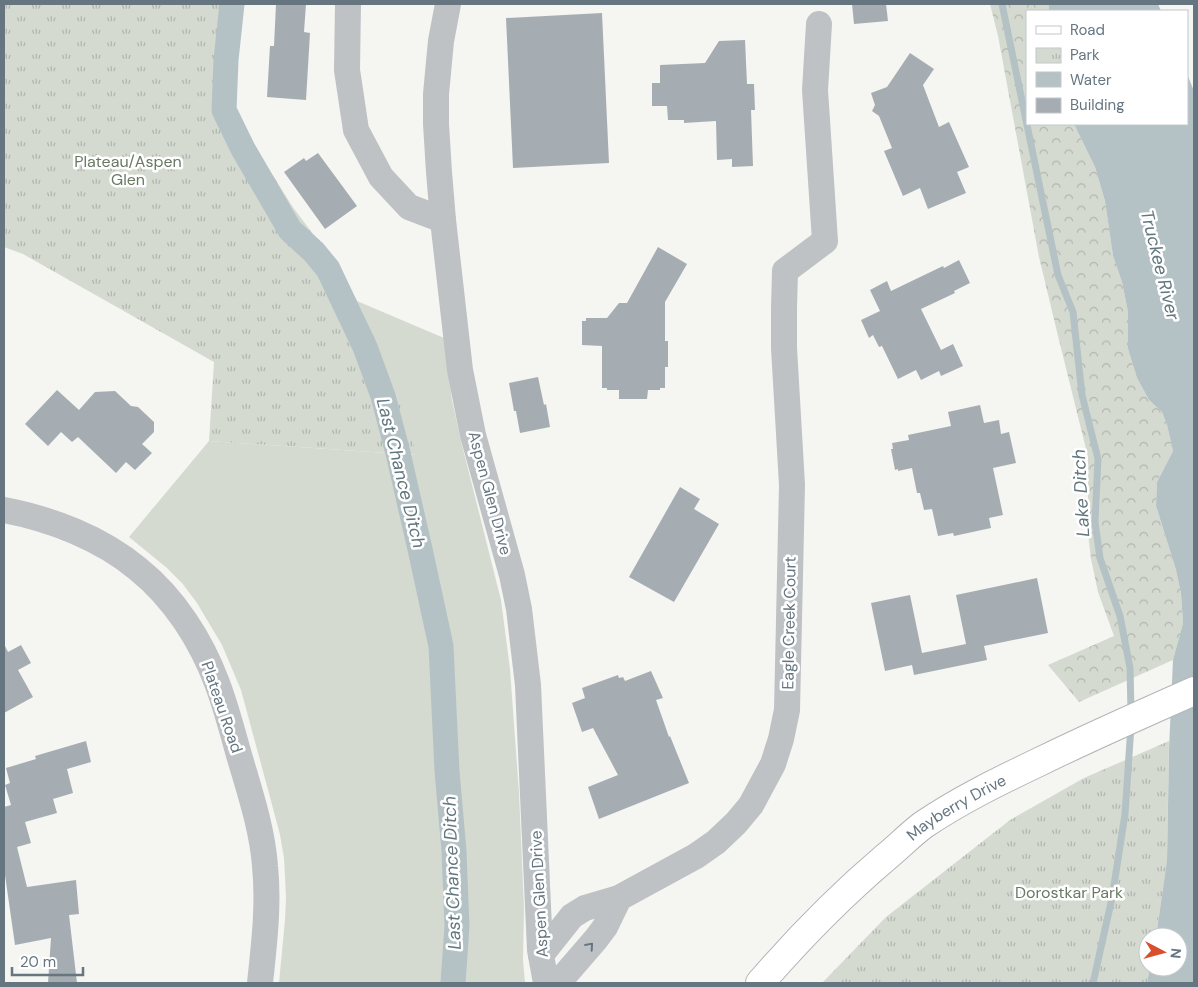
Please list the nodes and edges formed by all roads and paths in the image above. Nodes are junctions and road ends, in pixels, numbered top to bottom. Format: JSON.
{"nodes":[{"id":1,"x":348,"y":4,"type":"edge"},
{"id":2,"x":448,"y":4,"type":"edge"},
{"id":3,"x":819,"y":24,"type":"dead end"},
{"id":4,"x":443,"y":220,"type":"junction"},
{"id":5,"x":4,"y":510,"type":"edge"},
{"id":6,"x":1194,"y":691,"type":"edge"},
{"id":7,"x":619,"y":898,"type":"junction"},
{"id":8,"x":541,"y":955,"type":"junction"},
{"id":9,"x":260,"y":983,"type":"edge"},
{"id":10,"x":546,"y":983,"type":"edge"},
{"id":11,"x":558,"y":983,"type":"edge"},
{"id":12,"x":760,"y":983,"type":"edge"}],
"edges":[{"from":1,"to":4,"type":"street"},
{"from":2,"to":4,"type":"street","name":"Aspen Glen Drive"},
{"from":3,"to":7,"type":"street","name":"Eagle Creek Court"},
{"from":4,"to":8,"type":"street","name":"Aspen Glen Drive"},
{"from":5,"to":9,"type":"street","name":"Plateau Road"},
{"from":6,"to":12,"type":"main road","name":"Mayberry Drive"},
{"from":7,"to":8,"type":"street","name":"Eagle Creek Court"},
{"from":11,"to":7,"type":"street","one_way":true},
{"from":8,"to":10,"type":"street","name":"Aspen Glen Drive"}]}
